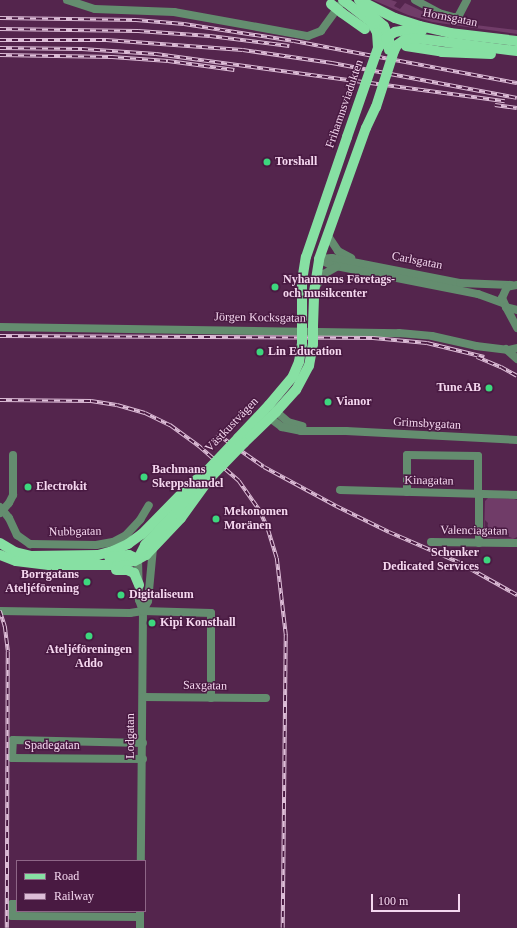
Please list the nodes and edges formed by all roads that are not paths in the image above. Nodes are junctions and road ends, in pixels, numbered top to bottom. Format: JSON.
{"nodes":[{"id":1,"x":67,"y":0,"type":"edge"},
{"id":2,"x":359,"y":0,"type":"edge"},
{"id":3,"x":415,"y":0,"type":"edge"},
{"id":4,"x":467,"y":0,"type":"edge"},
{"id":5,"x":347,"y":1,"type":"edge"},
{"id":6,"x":328,"y":2,"type":"edge"},
{"id":7,"x":365,"y":29,"type":"dead end"},
{"id":8,"x":450,"y":34,"type":"junction"},
{"id":9,"x":388,"y":35,"type":"junction"},
{"id":10,"x":517,"y":41,"type":"edge"},
{"id":11,"x":406,"y":46,"type":"dead end"},
{"id":12,"x":378,"y":48,"type":"junction"},
{"id":13,"x":392,"y":51,"type":"junction"},
{"id":14,"x":517,"y":52,"type":"edge"},
{"id":15,"x":312,"y":237,"type":"junction"},
{"id":16,"x":328,"y":238,"type":"junction"},
{"id":17,"x":319,"y":259,"type":"junction"},
{"id":18,"x":363,"y":263,"type":"junction"},
{"id":19,"x":336,"y":266,"type":"junction"},
{"id":20,"x":304,"y":268,"type":"junction"},
{"id":21,"x":514,"y":285,"type":"edge"},
{"id":22,"x":314,"y":292,"type":"junction"},
{"id":23,"x":504,"y":305,"type":"junction"},
{"id":24,"x":517,"y":310,"type":"edge"},
{"id":25,"x":0,"y":327,"type":"edge"},
{"id":26,"x":517,"y":328,"type":"edge"},
{"id":27,"x":517,"y":348,"type":"edge"},
{"id":28,"x":506,"y":350,"type":"junction"},
{"id":29,"x":517,"y":359,"type":"edge"},
{"id":30,"x":269,"y":412,"type":"junction"},
{"id":31,"x":517,"y":440,"type":"edge"},
{"id":32,"x":13,"y":455,"type":"dead end"},
{"id":33,"x":205,"y":476,"type":"junction"},
{"id":34,"x":340,"y":490,"type":"dead end"},
{"id":35,"x":407,"y":492,"type":"junction"},
{"id":36,"x":479,"y":494,"type":"junction"},
{"id":37,"x":517,"y":495,"type":"edge"},
{"id":38,"x":149,"y":505,"type":"dead end"},
{"id":39,"x":1,"y":510,"type":"edge"},
{"id":40,"x":431,"y":542,"type":"dead end"},
{"id":41,"x":0,"y":543,"type":"edge"},
{"id":42,"x":479,"y":543,"type":"junction"},
{"id":43,"x":517,"y":543,"type":"edge"},
{"id":44,"x":153,"y":548,"type":"junction"},
{"id":45,"x":70,"y":556,"type":"junction"},
{"id":46,"x":3,"y":557,"type":"edge"},
{"id":47,"x":138,"y":559,"type":"junction"},
{"id":48,"x":139,"y":585,"type":"junction"},
{"id":49,"x":148,"y":601,"type":"junction"},
{"id":50,"x":143,"y":611,"type":"junction"},
{"id":51,"x":0,"y":612,"type":"edge"},
{"id":52,"x":143,"y":697,"type":"junction"},
{"id":53,"x":211,"y":698,"type":"junction"},
{"id":54,"x":266,"y":698,"type":"dead end"},
{"id":55,"x":143,"y":743,"type":"junction"},
{"id":56,"x":143,"y":759,"type":"junction"},
{"id":57,"x":141,"y":860,"type":"edge"},
{"id":58,"x":16,"y":904,"type":"edge"},
{"id":59,"x":140,"y":914,"type":"edge"},
{"id":60,"x":140,"y":928,"type":"edge"}],
"edges":[{"from":1,"to":5,"type":"street"},
{"from":2,"to":8,"type":"main road","name":"Hornsgatan"},
{"from":3,"to":4,"type":"street"},
{"from":5,"to":9,"type":"main road"},
{"from":5,"to":12,"type":"main road","name":"Frihamnsviadukten"},
{"from":6,"to":7,"type":"main road","bridge":true},
{"from":8,"to":9,"type":"main road"},
{"from":8,"to":10,"type":"main road","name":"Hornsgatan"},
{"from":9,"to":12,"type":"main road","name":"Frihamnsviadukten"},
{"from":9,"to":13,"type":"main road","name":"Frihamnsviadukten"},
{"from":11,"to":14,"type":"main road"},
{"from":12,"to":15,"type":"main road","name":"Frihamnsviadukten","bridge":true},
{"from":13,"to":14,"type":"main road"},
{"from":13,"to":16,"type":"main road","name":"Frihamnsviadukten","bridge":true},
{"from":15,"to":17,"type":"main road"},
{"from":15,"to":20,"type":"main road","name":"Västkustvägen"},
{"from":16,"to":17,"type":"main road","name":"Frihamnsviadukten"},
{"from":16,"to":18,"type":"street"},
{"from":17,"to":18,"type":"street","name":"Carlsgatan"},
{"from":17,"to":19,"type":"street","name":"Carlsgatan"},
{"from":17,"to":20,"type":"main road"},
{"from":17,"to":22,"type":"main road","name":"Frihamnsviadukten"},
{"from":18,"to":21,"type":"street","name":"Carlsgatan"},
{"from":19,"to":22,"type":"street"},
{"from":19,"to":23,"type":"street","name":"Carlsgatan"},
{"from":20,"to":30,"type":"main road","name":"Västkustvägen","bridge":true},
{"from":21,"to":23,"type":"street"},
{"from":22,"to":30,"type":"main road","name":"Västkustvägen","bridge":true},
{"from":23,"to":24,"type":"street","name":"Carlsgatan"},
{"from":23,"to":26,"type":"street"},
{"from":25,"to":28,"type":"street","name":"Jörgen Kocksgatan"},
{"from":27,"to":28,"type":"street","name":"Jörgen Kocksgatan"},
{"from":28,"to":29,"type":"street"},
{"from":30,"to":31,"type":"street","name":"Grimsbygatan"},
{"from":30,"to":33,"type":"main road","name":"Västkustvägen","bridge":true},
{"from":32,"to":39,"type":"street"},
{"from":33,"to":44,"type":"main road","name":"Västkustvägen"},
{"from":33,"to":45,"type":"main road","name":"Västkustvägen"},
{"from":33,"to":47,"type":"main road"},
{"from":34,"to":35,"type":"street","name":"Kinagatan"},
{"from":35,"to":36,"type":"street","name":"Kinagatan"},
{"from":35,"to":36,"type":"street"},
{"from":36,"to":37,"type":"street","name":"Kinagatan"},
{"from":36,"to":42,"type":"street"},
{"from":38,"to":39,"type":"street","name":"Nubbgatan"},
{"from":40,"to":42,"type":"street","name":"Valenciagatan"},
{"from":41,"to":45,"type":"main road","name":"Västkustvägen"},
{"from":42,"to":43,"type":"street","name":"Valenciagatan"},
{"from":44,"to":47,"type":"main road","name":"Västkustvägen"},
{"from":44,"to":49,"type":"street","name":"Lodgatan"},
{"from":45,"to":47,"type":"main road","name":"Västkustvägen"},
{"from":46,"to":47,"type":"main road","name":"Västkustvägen"},
{"from":46,"to":48,"type":"main road"},
{"from":47,"to":48,"type":"street","name":"Lodgatan"},
{"from":47,"to":49,"type":"street"},
{"from":48,"to":50,"type":"street","name":"Lodgatan"},
{"from":49,"to":50,"type":"street","name":"Lodgatan"},
{"from":50,"to":51,"type":"street"},
{"from":50,"to":52,"type":"street","name":"Lodgatan"},
{"from":50,"to":53,"type":"street"},
{"from":52,"to":53,"type":"street","name":"Saxgatan"},
{"from":52,"to":55,"type":"street","name":"Lodgatan"},
{"from":53,"to":54,"type":"street","name":"Saxgatan"},
{"from":55,"to":56,"type":"street","name":"Lodgatan"},
{"from":55,"to":56,"type":"street","name":"Spadegatan"},
{"from":56,"to":57,"type":"street","name":"Lodgatan"},
{"from":58,"to":59,"type":"street"},
{"from":59,"to":60,"type":"street"}]}
